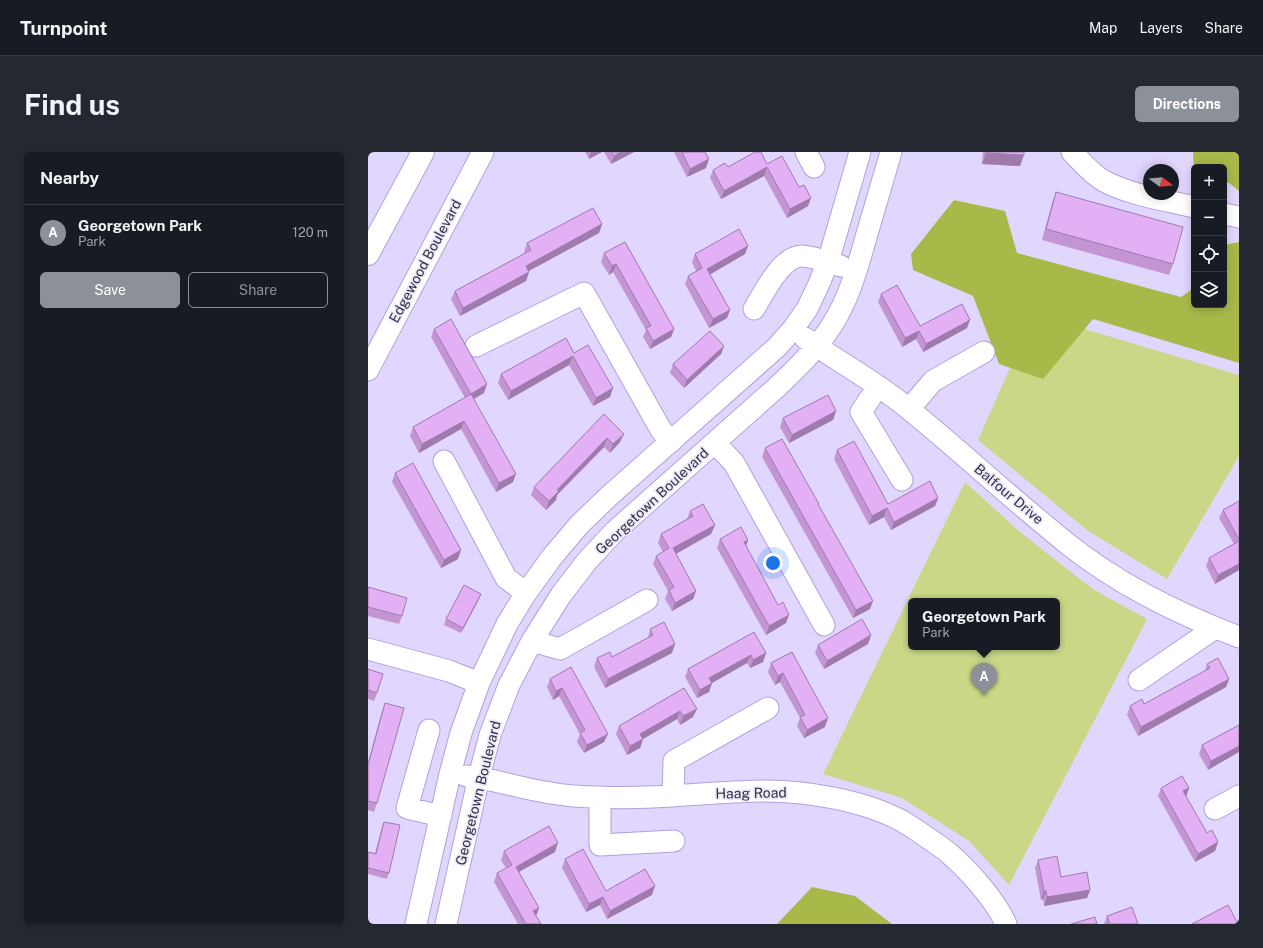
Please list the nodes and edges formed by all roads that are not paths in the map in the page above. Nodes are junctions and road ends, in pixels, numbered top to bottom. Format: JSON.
{"nodes":[{"id":1,"x":423,"y":152,"type":"edge"},
{"id":2,"x":483,"y":152,"type":"edge"},
{"id":3,"x":860,"y":152,"type":"edge"},
{"id":4,"x":891,"y":152,"type":"edge"},
{"id":5,"x":1072,"y":152,"type":"edge"},
{"id":6,"x":1191,"y":205,"type":"edge"},
{"id":7,"x":1227,"y":215,"type":"edge"},
{"id":8,"x":1239,"y":218,"type":"edge"},
{"id":9,"x":368,"y":254,"type":"edge"},
{"id":10,"x":828,"y":262,"type":"junction"},
{"id":11,"x":856,"y":272,"type":"junction"},
{"id":12,"x":754,"y":309,"type":"dead end"},
{"id":13,"x":792,"y":329,"type":"junction"},
{"id":14,"x":476,"y":346,"type":"dead end"},
{"id":15,"x":816,"y":346,"type":"junction"},
{"id":16,"x":984,"y":352,"type":"dead end"},
{"id":17,"x":368,"y":370,"type":"edge"},
{"id":18,"x":878,"y":386,"type":"junction"},
{"id":19,"x":909,"y":409,"type":"junction"},
{"id":20,"x":670,"y":442,"type":"junction"},
{"id":21,"x":715,"y":443,"type":"junction"},
{"id":22,"x":444,"y":461,"type":"dead end"},
{"id":23,"x":902,"y":480,"type":"dead end"},
{"id":24,"x":526,"y":593,"type":"junction"},
{"id":25,"x":647,"y":600,"type":"dead end"},
{"id":26,"x":824,"y":625,"type":"dead end"},
{"id":27,"x":1215,"y":628,"type":"junction"},
{"id":28,"x":1239,"y":637,"type":"edge"},
{"id":29,"x":532,"y":641,"type":"junction"},
{"id":30,"x":368,"y":649,"type":"edge"},
{"id":31,"x":1140,"y":680,"type":"dead end"},
{"id":32,"x":479,"y":683,"type":"junction"},
{"id":33,"x":768,"y":708,"type":"dead end"},
{"id":34,"x":429,"y":730,"type":"dead end"},
{"id":35,"x":450,"y":774,"type":"junction"},
{"id":36,"x":479,"y":777,"type":"junction"},
{"id":37,"x":673,"y":796,"type":"junction"},
{"id":38,"x":1239,"y":796,"type":"edge"},
{"id":39,"x":600,"y":798,"type":"junction"},
{"id":40,"x":1215,"y":809,"type":"dead end"},
{"id":41,"x":441,"y":816,"type":"junction"},
{"id":42,"x":674,"y":841,"type":"dead end"},
{"id":43,"x":417,"y":920,"type":"edge"},
{"id":44,"x":450,"y":923,"type":"edge"},
{"id":45,"x":1006,"y":924,"type":"edge"}],
"edges":[{"from":1,"to":9,"type":"highway"},
{"from":2,"to":17,"type":"street","name":"Edgewood Boulevard"},
{"from":3,"to":10,"type":"street","name":"Georgetown Boulevard"},
{"from":4,"to":11,"type":"street","name":"Georgetown Boulevard"},
{"from":5,"to":6,"type":"street"},
{"from":7,"to":8,"type":"street"},
{"from":10,"to":11,"type":"street"},
{"from":10,"to":12,"type":"street"},
{"from":10,"to":13,"type":"street","name":"Georgetown Boulevard"},
{"from":11,"to":15,"type":"street","name":"Georgetown Boulevard"},
{"from":13,"to":15,"type":"street","name":"Balfour Drive"},
{"from":13,"to":20,"type":"street","name":"Georgetown Boulevard"},
{"from":14,"to":20,"type":"street"},
{"from":15,"to":18,"type":"street","name":"Balfour Drive"},
{"from":15,"to":21,"type":"street","name":"Georgetown Boulevard"},
{"from":16,"to":19,"type":"street"},
{"from":18,"to":19,"type":"street","name":"Balfour Drive"},
{"from":18,"to":23,"type":"street"},
{"from":19,"to":27,"type":"street","name":"Balfour Drive"},
{"from":20,"to":24,"type":"street","name":"Georgetown Boulevard"},
{"from":21,"to":26,"type":"street"},
{"from":21,"to":29,"type":"street","name":"Georgetown Boulevard"},
{"from":22,"to":24,"type":"street"},
{"from":24,"to":32,"type":"street","name":"Georgetown Boulevard"},
{"from":25,"to":29,"type":"street"},
{"from":27,"to":28,"type":"street","name":"Balfour Drive"},
{"from":27,"to":31,"type":"street"},
{"from":29,"to":36,"type":"street","name":"Georgetown Boulevard"},
{"from":30,"to":32,"type":"street"},
{"from":32,"to":35,"type":"street","name":"Georgetown Boulevard"},
{"from":33,"to":37,"type":"street"},
{"from":34,"to":41,"type":"street"},
{"from":35,"to":36,"type":"street","name":"Haag Road"},
{"from":35,"to":41,"type":"street","name":"Georgetown Boulevard"},
{"from":36,"to":39,"type":"street","name":"Haag Road"},
{"from":36,"to":44,"type":"street","name":"Georgetown Boulevard"},
{"from":37,"to":39,"type":"street","name":"Haag Road"},
{"from":37,"to":45,"type":"street","name":"Haag Road"},
{"from":38,"to":40,"type":"street"},
{"from":39,"to":42,"type":"street"},
{"from":41,"to":43,"type":"street","name":"Georgetown Boulevard"},
{"from":43,"to":44,"type":"street"}]}
